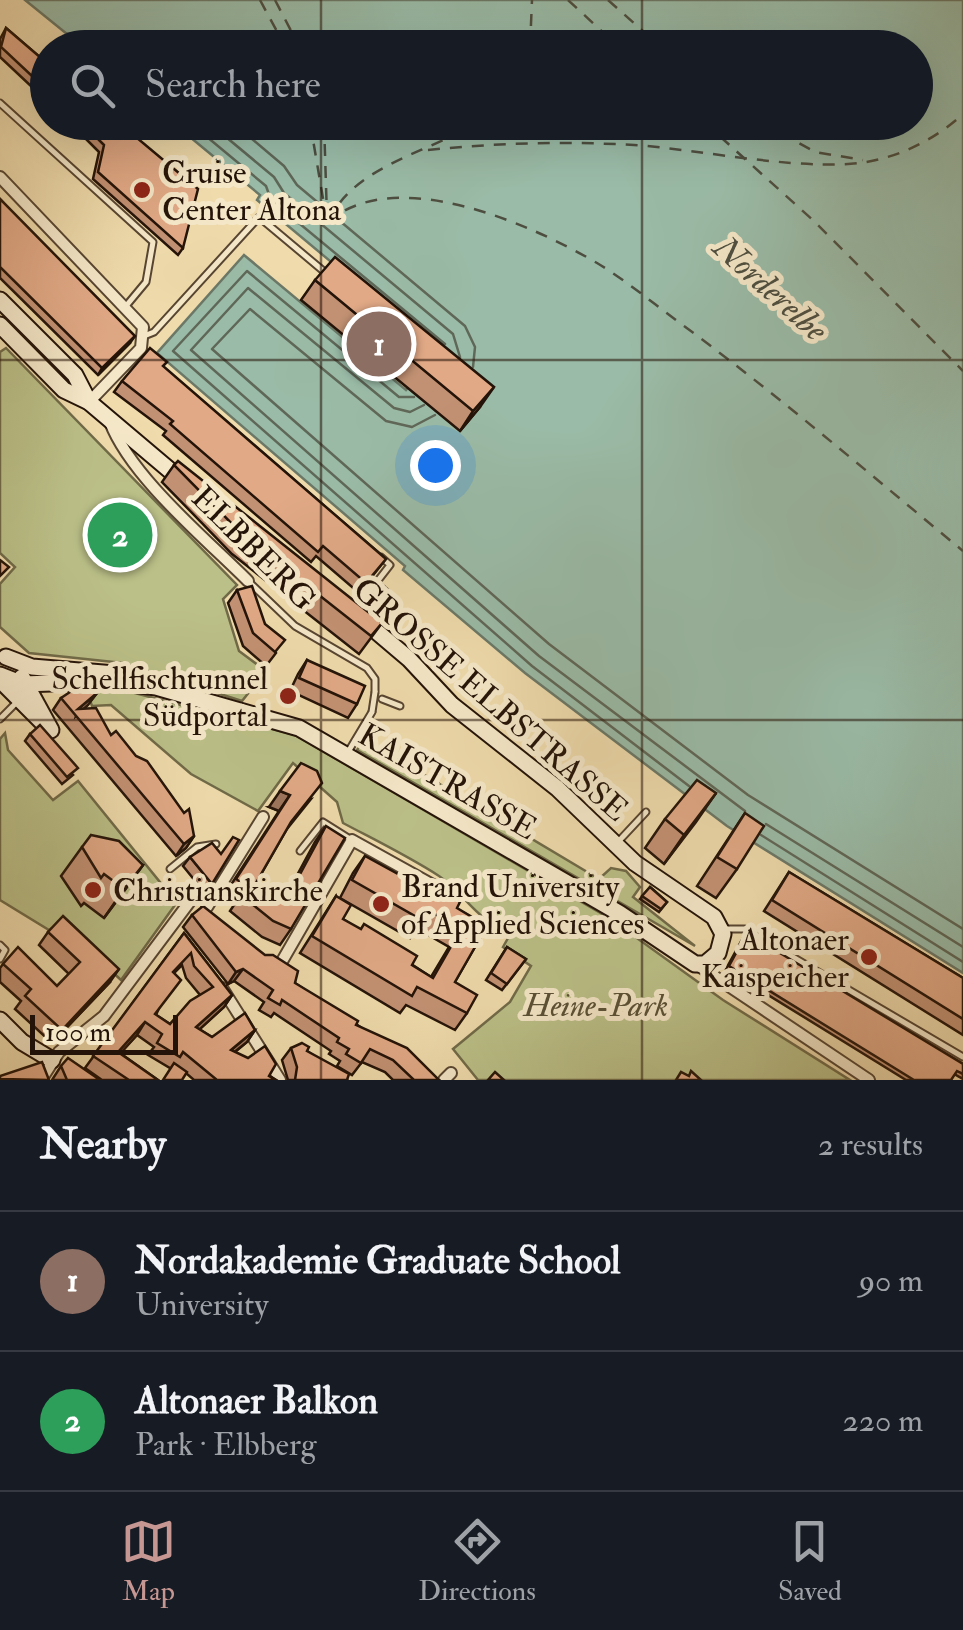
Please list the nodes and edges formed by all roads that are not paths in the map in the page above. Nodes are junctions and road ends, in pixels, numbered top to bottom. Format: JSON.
{"nodes":[{"id":1,"x":0,"y":103,"type":"edge"},
{"id":2,"x":30,"y":130,"type":"edge"},
{"id":3,"x":40,"y":140,"type":"edge"},
{"id":4,"x":0,"y":177,"type":"edge"},
{"id":5,"x":330,"y":276,"type":"edge"},
{"id":6,"x":0,"y":300,"type":"edge"},
{"id":7,"x":126,"y":306,"type":"junction"},
{"id":8,"x":0,"y":325,"type":"edge"},
{"id":9,"x":142,"y":342,"type":"junction"},
{"id":10,"x":153,"y":359,"type":"edge"},
{"id":11,"x":89,"y":402,"type":"junction"},
{"id":12,"x":110,"y":421,"type":"junction"},
{"id":13,"x":200,"y":494,"type":"edge"},
{"id":14,"x":369,"y":545,"type":"edge"},
{"id":15,"x":248,"y":582,"type":"joint"},
{"id":16,"x":376,"y":583,"type":"junction"},
{"id":17,"x":394,"y":599,"type":"dead end"},
{"id":18,"x":346,"y":607,"type":"joint"},
{"id":19,"x":3,"y":652,"type":"edge"},
{"id":20,"x":15,"y":677,"type":"edge"},
{"id":21,"x":382,"y":699,"type":"dead end"},
{"id":22,"x":18,"y":701,"type":"junction"},
{"id":23,"x":400,"y":706,"type":"dead end"},
{"id":24,"x":2,"y":714,"type":"edge"},
{"id":25,"x":350,"y":750,"type":"junction"},
{"id":26,"x":646,"y":812,"type":"dead end"},
{"id":27,"x":263,"y":817,"type":"dead end"},
{"id":28,"x":352,"y":840,"type":"junction"},
{"id":29,"x":216,"y":844,"type":"edge"},
{"id":30,"x":616,"y":845,"type":"junction"},
{"id":31,"x":300,"y":851,"type":"dead end"},
{"id":32,"x":170,"y":870,"type":"dead end"},
{"id":33,"x":442,"y":890,"type":"edge"},
{"id":34,"x":194,"y":896,"type":"dead end"},
{"id":35,"x":207,"y":907,"type":"edge"},
{"id":36,"x":171,"y":926,"type":"junction"},
{"id":37,"x":722,"y":930,"type":"junction"},
{"id":38,"x":183,"y":940,"type":"edge"},
{"id":39,"x":0,"y":945,"type":"edge"},
{"id":40,"x":0,"y":958,"type":"edge"},
{"id":41,"x":281,"y":962,"type":"edge"},
{"id":42,"x":695,"y":964,"type":"junction"},
{"id":43,"x":218,"y":983,"type":"edge"},
{"id":44,"x":5,"y":1024,"type":"edge"},
{"id":45,"x":963,"y":1058,"type":"edge"},
{"id":46,"x":58,"y":1064,"type":"junction"},
{"id":47,"x":42,"y":1080,"type":"edge"},
{"id":48,"x":280,"y":1080,"type":"edge"},
{"id":49,"x":869,"y":1080,"type":"edge"}],
"edges":[{"from":1,"to":2,"type":"lane"},
{"from":3,"to":7,"type":"lane"},
{"from":4,"to":7,"type":"street"},
{"from":5,"to":9,"type":"lane"},
{"from":6,"to":11,"type":"street"},
{"from":7,"to":9,"type":"street"},
{"from":8,"to":11,"type":"street"},
{"from":9,"to":10,"type":"lane"},
{"from":9,"to":11,"type":"street"},
{"from":11,"to":12,"type":"street"},
{"from":12,"to":13,"type":"street"},
{"from":12,"to":15,"type":"street","name":"ELBBERG"},
{"from":14,"to":16,"type":"lane"},
{"from":15,"to":25,"type":"lane","name":"ELBBERG","bridge":true},
{"from":16,"to":17,"type":"lane"},
{"from":16,"to":18,"type":"lane"},
{"from":18,"to":30,"type":"street","name":"GROSSE ELBSTRASSE"},
{"from":19,"to":20,"type":"street"},
{"from":20,"to":22,"type":"street"},
{"from":20,"to":22,"type":"street"},
{"from":20,"to":25,"type":"street","name":"KAISTRASSE"},
{"from":21,"to":23,"type":"lane"},
{"from":22,"to":24,"type":"lane"},
{"from":25,"to":42,"type":"street","name":"KAISTRASSE"},
{"from":26,"to":30,"type":"lane"},
{"from":27,"to":35,"type":"street"},
{"from":28,"to":31,"type":"lane"},
{"from":28,"to":33,"type":"street"},
{"from":28,"to":41,"type":"street"},
{"from":29,"to":32,"type":"lane"},
{"from":30,"to":37,"type":"street","name":"GROSSE ELBSTRASSE"},
{"from":34,"to":36,"type":"street"},
{"from":36,"to":38,"type":"street"},
{"from":36,"to":46,"type":"street"},
{"from":37,"to":42,"type":"street"},
{"from":37,"to":45,"type":"lane"},
{"from":39,"to":40,"type":"lane"},
{"from":42,"to":49,"type":"street"},
{"from":43,"to":48,"type":"street"},
{"from":44,"to":46,"type":"street"},
{"from":46,"to":47,"type":"street"}]}
